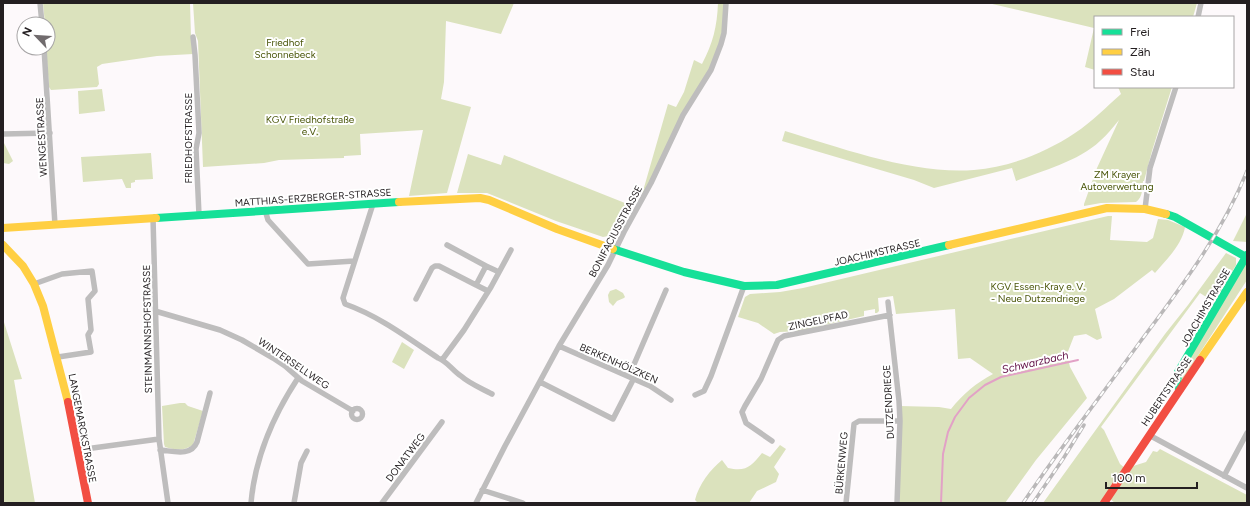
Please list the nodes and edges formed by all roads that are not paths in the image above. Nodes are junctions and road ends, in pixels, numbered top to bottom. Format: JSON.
{"nodes":[{"id":1,"x":40,"y":3,"type":"edge"},
{"id":2,"x":726,"y":3,"type":"edge"},
{"id":3,"x":1201,"y":3,"type":"edge"},
{"id":4,"x":41,"y":16,"type":"edge"},
{"id":5,"x":1198,"y":16,"type":"edge"},
{"id":6,"x":192,"y":38,"type":"dead end"},
{"id":7,"x":45,"y":56,"type":"edge"},
{"id":8,"x":1176,"y":88,"type":"edge"},
{"id":9,"x":50,"y":133,"type":"junction"},
{"id":10,"x":3,"y":134,"type":"edge"},
{"id":11,"x":373,"y":204,"type":"junction"},
{"id":12,"x":1144,"y":209,"type":"junction"},
{"id":13,"x":265,"y":210,"type":"junction"},
{"id":14,"x":199,"y":215,"type":"junction"},
{"id":15,"x":153,"y":218,"type":"junction"},
{"id":16,"x":55,"y":226,"type":"junction"},
{"id":17,"x":3,"y":228,"type":"edge"},
{"id":18,"x":3,"y":245,"type":"edge"},
{"id":19,"x":447,"y":245,"type":"dead end"},
{"id":20,"x":511,"y":250,"type":"dead end"},
{"id":21,"x":615,"y":250,"type":"junction"},
{"id":22,"x":1246,"y":256,"type":"edge"},
{"id":23,"x":354,"y":261,"type":"junction"},
{"id":24,"x":486,"y":266,"type":"junction"},
{"id":25,"x":499,"y":272,"type":"junction"},
{"id":26,"x":34,"y":284,"type":"junction"},
{"id":27,"x":476,"y":285,"type":"junction"},
{"id":28,"x":744,"y":286,"type":"junction"},
{"id":29,"x":666,"y":290,"type":"dead end"},
{"id":30,"x":488,"y":291,"type":"junction"},
{"id":31,"x":1247,"y":292,"type":"edge"},
{"id":32,"x":416,"y":299,"type":"dead end"},
{"id":33,"x":888,"y":302,"type":"dead end"},
{"id":34,"x":155,"y":311,"type":"junction"},
{"id":35,"x":890,"y":314,"type":"junction"},
{"id":36,"x":559,"y":346,"type":"junction"},
{"id":37,"x":58,"y":357,"type":"junction"},
{"id":38,"x":442,"y":360,"type":"junction"},
{"id":39,"x":632,"y":377,"type":"junction"},
{"id":40,"x":298,"y":378,"type":"junction"},
{"id":41,"x":540,"y":382,"type":"junction"},
{"id":42,"x":1180,"y":388,"type":"junction"},
{"id":43,"x":210,"y":393,"type":"dead end"},
{"id":44,"x":492,"y":394,"type":"dead end"},
{"id":45,"x":695,"y":395,"type":"dead end"},
{"id":46,"x":671,"y":400,"type":"dead end"},
{"id":47,"x":353,"y":411,"type":"dead end"},
{"id":48,"x":900,"y":421,"type":"junction"},
{"id":49,"x":442,"y":422,"type":"dead end"},
{"id":50,"x":1247,"y":433,"type":"edge"},
{"id":51,"x":1149,"y":435,"type":"junction"},
{"id":52,"x":159,"y":439,"type":"junction"},
{"id":53,"x":772,"y":441,"type":"dead end"},
{"id":54,"x":78,"y":450,"type":"junction"},
{"id":55,"x":160,"y":450,"type":"junction"},
{"id":56,"x":307,"y":450,"type":"dead end"},
{"id":57,"x":1224,"y":476,"type":"junction"},
{"id":58,"x":1247,"y":488,"type":"edge"},
{"id":59,"x":482,"y":490,"type":"junction"},
{"id":60,"x":88,"y":503,"type":"edge"},
{"id":61,"x":168,"y":503,"type":"edge"},
{"id":62,"x":251,"y":503,"type":"edge"},
{"id":63,"x":294,"y":503,"type":"edge"},
{"id":64,"x":382,"y":503,"type":"edge"},
{"id":65,"x":476,"y":503,"type":"edge"},
{"id":66,"x":523,"y":503,"type":"edge"},
{"id":67,"x":846,"y":503,"type":"edge"},
{"id":68,"x":897,"y":503,"type":"edge"},
{"id":69,"x":1104,"y":503,"type":"edge"}],
"edges":[{"from":1,"to":4,"type":"street"},
{"from":2,"to":21,"type":"street","name":"BONIFACIUSSTRASSE"},
{"from":3,"to":5,"type":"street"},
{"from":6,"to":14,"type":"street","name":"FRIEDHOFSTRASSE"},
{"from":7,"to":9,"type":"street","name":"WENGESTRASSE"},
{"from":8,"to":12,"type":"street"},
{"from":9,"to":10,"type":"street"},
{"from":9,"to":16,"type":"street","name":"WENGESTRASSE"},
{"from":11,"to":13,"type":"street","name":"MATTHIAS-ERZBERGER-STRASSE"},
{"from":11,"to":21,"type":"street","name":"MATTHIAS-ERZBERGER-STRASSE"},
{"from":11,"to":23,"type":"street"},
{"from":12,"to":22,"type":"street","name":"JOACHIMSTRASSE"},
{"from":12,"to":28,"type":"street","name":"JOACHIMSTRASSE"},
{"from":13,"to":14,"type":"street","name":"MATTHIAS-ERZBERGER-STRASSE"},
{"from":13,"to":23,"type":"street"},
{"from":14,"to":15,"type":"street","name":"MATTHIAS-ERZBERGER-STRASSE"},
{"from":15,"to":16,"type":"street","name":"MATTHIAS-ERZBERGER-STRASSE"},
{"from":15,"to":34,"type":"street","name":"STEINMANNSHOFSTRASSE"},
{"from":16,"to":17,"type":"street","name":"MATTHIAS-ERZBERGER-STRASSE"},
{"from":18,"to":26,"type":"street","name":"LANGEMARCKSTRASSE"},
{"from":19,"to":24,"type":"street"},
{"from":20,"to":25,"type":"street"},
{"from":21,"to":28,"type":"street","name":"JOACHIMSTRASSE"},
{"from":21,"to":36,"type":"street","name":"BONIFACIUSSTRASSE"},
{"from":22,"to":42,"type":"street","name":"JOACHIMSTRASSE"},
{"from":23,"to":38,"type":"street"},
{"from":24,"to":25,"type":"street"},
{"from":24,"to":27,"type":"street"},
{"from":25,"to":30,"type":"street"},
{"from":26,"to":37,"type":"street","name":"LANGEMARCKSTRASSE"},
{"from":26,"to":37,"type":"street"},
{"from":27,"to":30,"type":"street"},
{"from":27,"to":32,"type":"street"},
{"from":28,"to":45,"type":"street"},
{"from":29,"to":39,"type":"street"},
{"from":30,"to":38,"type":"street"},
{"from":31,"to":42,"type":"street","name":"HUBERTSTRASSE"},
{"from":33,"to":35,"type":"street","name":"DUTZENDRIEGE"},
{"from":34,"to":40,"type":"street","name":"WINTERSELLWEG"},
{"from":34,"to":52,"type":"street","name":"STEINMANNSHOFSTRASSE"},
{"from":35,"to":48,"type":"street","name":"DUTZENDRIEGE"},
{"from":35,"to":53,"type":"street","name":"ZINGELPFAD"},
{"from":36,"to":39,"type":"street","name":"BERKENHÖLZKEN"},
{"from":36,"to":41,"type":"street","name":"BONIFACIUSSTRASSE"},
{"from":37,"to":54,"type":"street","name":"LANGEMARCKSTRASSE"},
{"from":38,"to":44,"type":"street"},
{"from":39,"to":41,"type":"street"},
{"from":39,"to":46,"type":"street","name":"BERKENHÖLZKEN"},
{"from":40,"to":47,"type":"street","name":"WINTERSELLWEG"},
{"from":40,"to":62,"type":"street"},
{"from":41,"to":59,"type":"street","name":"BONIFACIUSSTRASSE"},
{"from":42,"to":51,"type":"street","name":"HUBERTSTRASSE"},
{"from":43,"to":55,"type":"street"},
{"from":48,"to":67,"type":"street","name":"BÜRKENWEG"},
{"from":48,"to":68,"type":"street","name":"DUTZENDRIEGE"},
{"from":49,"to":64,"type":"street","name":"DONATWEG"},
{"from":50,"to":57,"type":"street"},
{"from":51,"to":57,"type":"street"},
{"from":51,"to":69,"type":"street","name":"HUBERTSTRASSE"},
{"from":52,"to":54,"type":"street"},
{"from":52,"to":55,"type":"street","name":"STEINMANNSHOFSTRASSE"},
{"from":54,"to":60,"type":"street","name":"LANGEMARCKSTRASSE"},
{"from":55,"to":61,"type":"street","name":"STEINMANNSHOFSTRASSE"},
{"from":56,"to":63,"type":"street"},
{"from":57,"to":58,"type":"street"},
{"from":59,"to":65,"type":"street","name":"BONIFACIUSSTRASSE"},
{"from":59,"to":66,"type":"street"}]}
